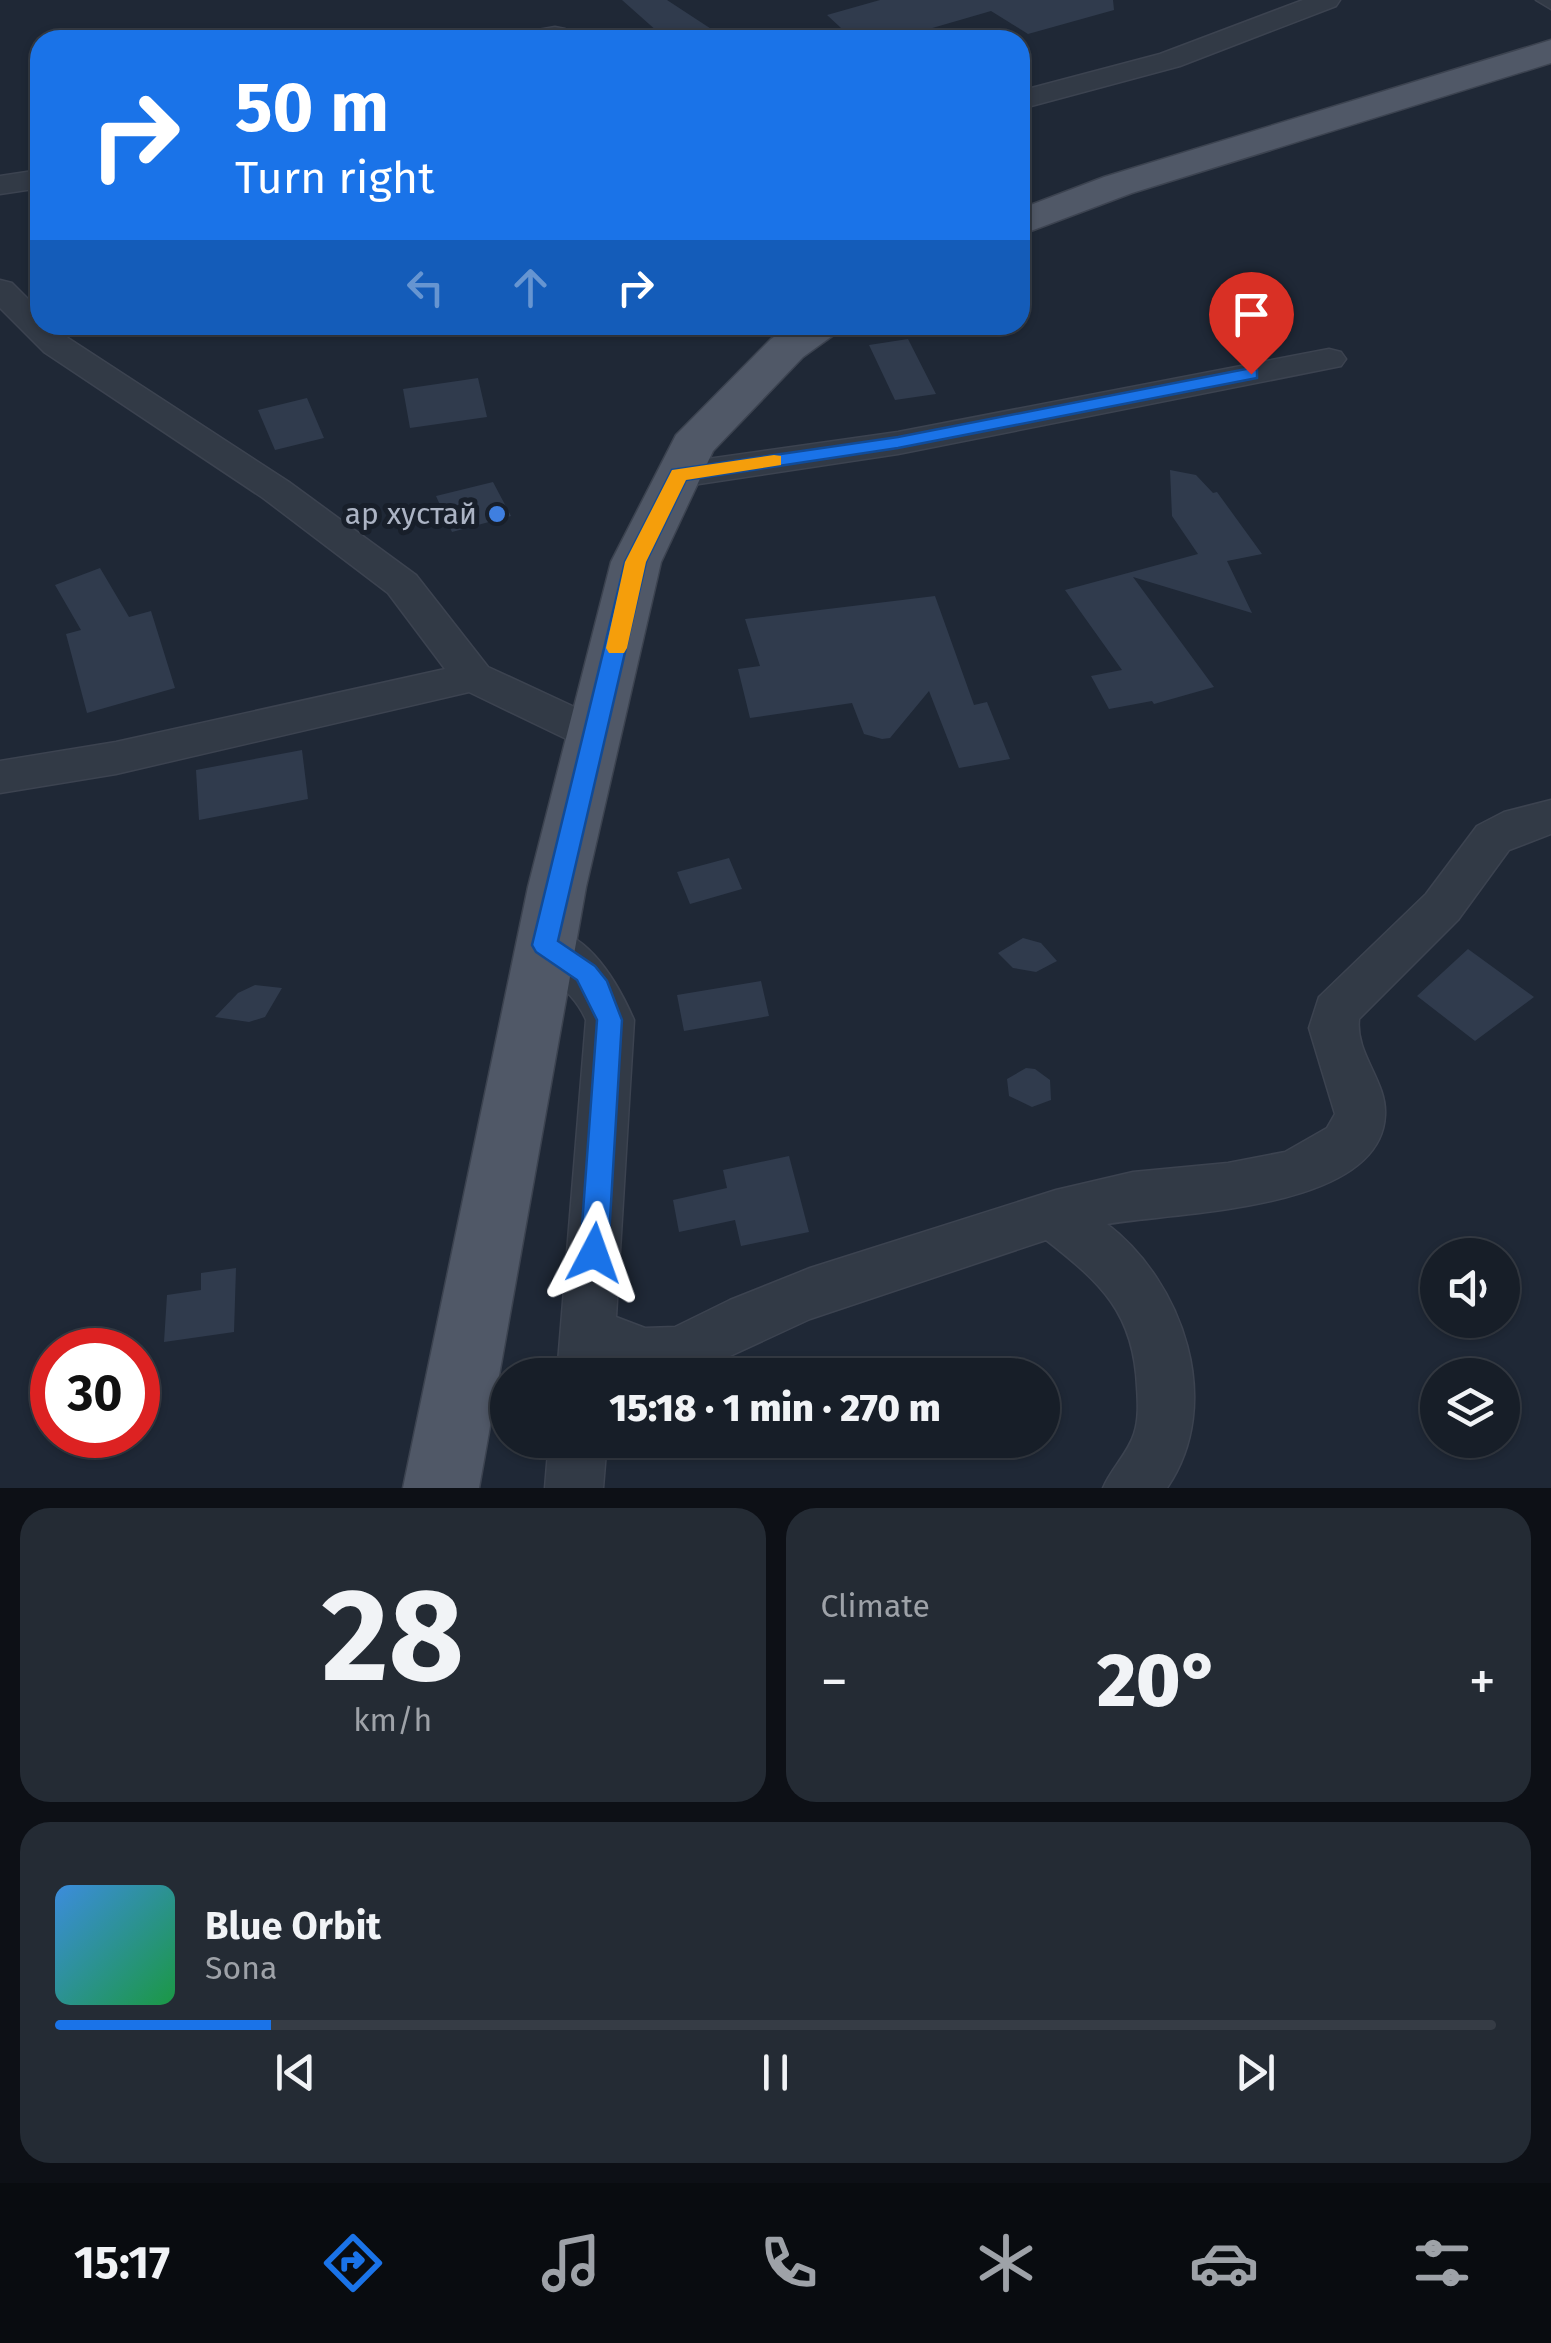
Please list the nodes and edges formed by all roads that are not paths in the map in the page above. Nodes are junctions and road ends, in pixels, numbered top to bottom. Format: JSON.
{"nodes":[{"id":1,"x":1327,"y":0,"type":"edge"},
{"id":2,"x":1551,"y":51,"type":"edge"},
{"id":3,"x":1030,"y":97,"type":"edge"},
{"id":4,"x":30,"y":181,"type":"edge"},
{"id":5,"x":0,"y":185,"type":"edge"},
{"id":6,"x":1030,"y":219,"type":"edge"},
{"id":7,"x":0,"y":290,"type":"edge"},
{"id":8,"x":30,"y":319,"type":"edge"},
{"id":9,"x":46,"y":335,"type":"edge"},
{"id":10,"x":806,"y":335,"type":"edge"},
{"id":11,"x":1329,"y":358,"type":"dead end"},
{"id":12,"x":679,"y":474,"type":"junction"},
{"id":13,"x":473,"y":677,"type":"junction"},
{"id":14,"x":596,"y":735,"type":"junction"},
{"id":15,"x":0,"y":777,"type":"edge"},
{"id":16,"x":1551,"y":817,"type":"edge"},
{"id":17,"x":545,"y":945,"type":"junction"},
{"id":18,"x":1056,"y":1216,"type":"junction"},
{"id":19,"x":587,"y":1353,"type":"edge"},
{"id":20,"x":576,"y":1458,"type":"edge"},
{"id":21,"x":441,"y":1488,"type":"edge"},
{"id":22,"x":574,"y":1488,"type":"edge"},
{"id":23,"x":1132,"y":1488,"type":"edge"}],
"edges":[{"from":1,"to":3,"type":"street"},
{"from":2,"to":6,"type":"main road"},
{"from":4,"to":5,"type":"street"},
{"from":7,"to":8,"type":"street"},
{"from":9,"to":13,"type":"street"},
{"from":10,"to":12,"type":"main road"},
{"from":11,"to":12,"type":"street"},
{"from":12,"to":14,"type":"main road"},
{"from":13,"to":14,"type":"street"},
{"from":13,"to":15,"type":"street"},
{"from":14,"to":17,"type":"main road"},
{"from":16,"to":18,"type":"street"},
{"from":17,"to":19,"type":"street"},
{"from":17,"to":21,"type":"main road"},
{"from":18,"to":19,"type":"street"},
{"from":18,"to":23,"type":"street"},
{"from":20,"to":22,"type":"street"}]}
